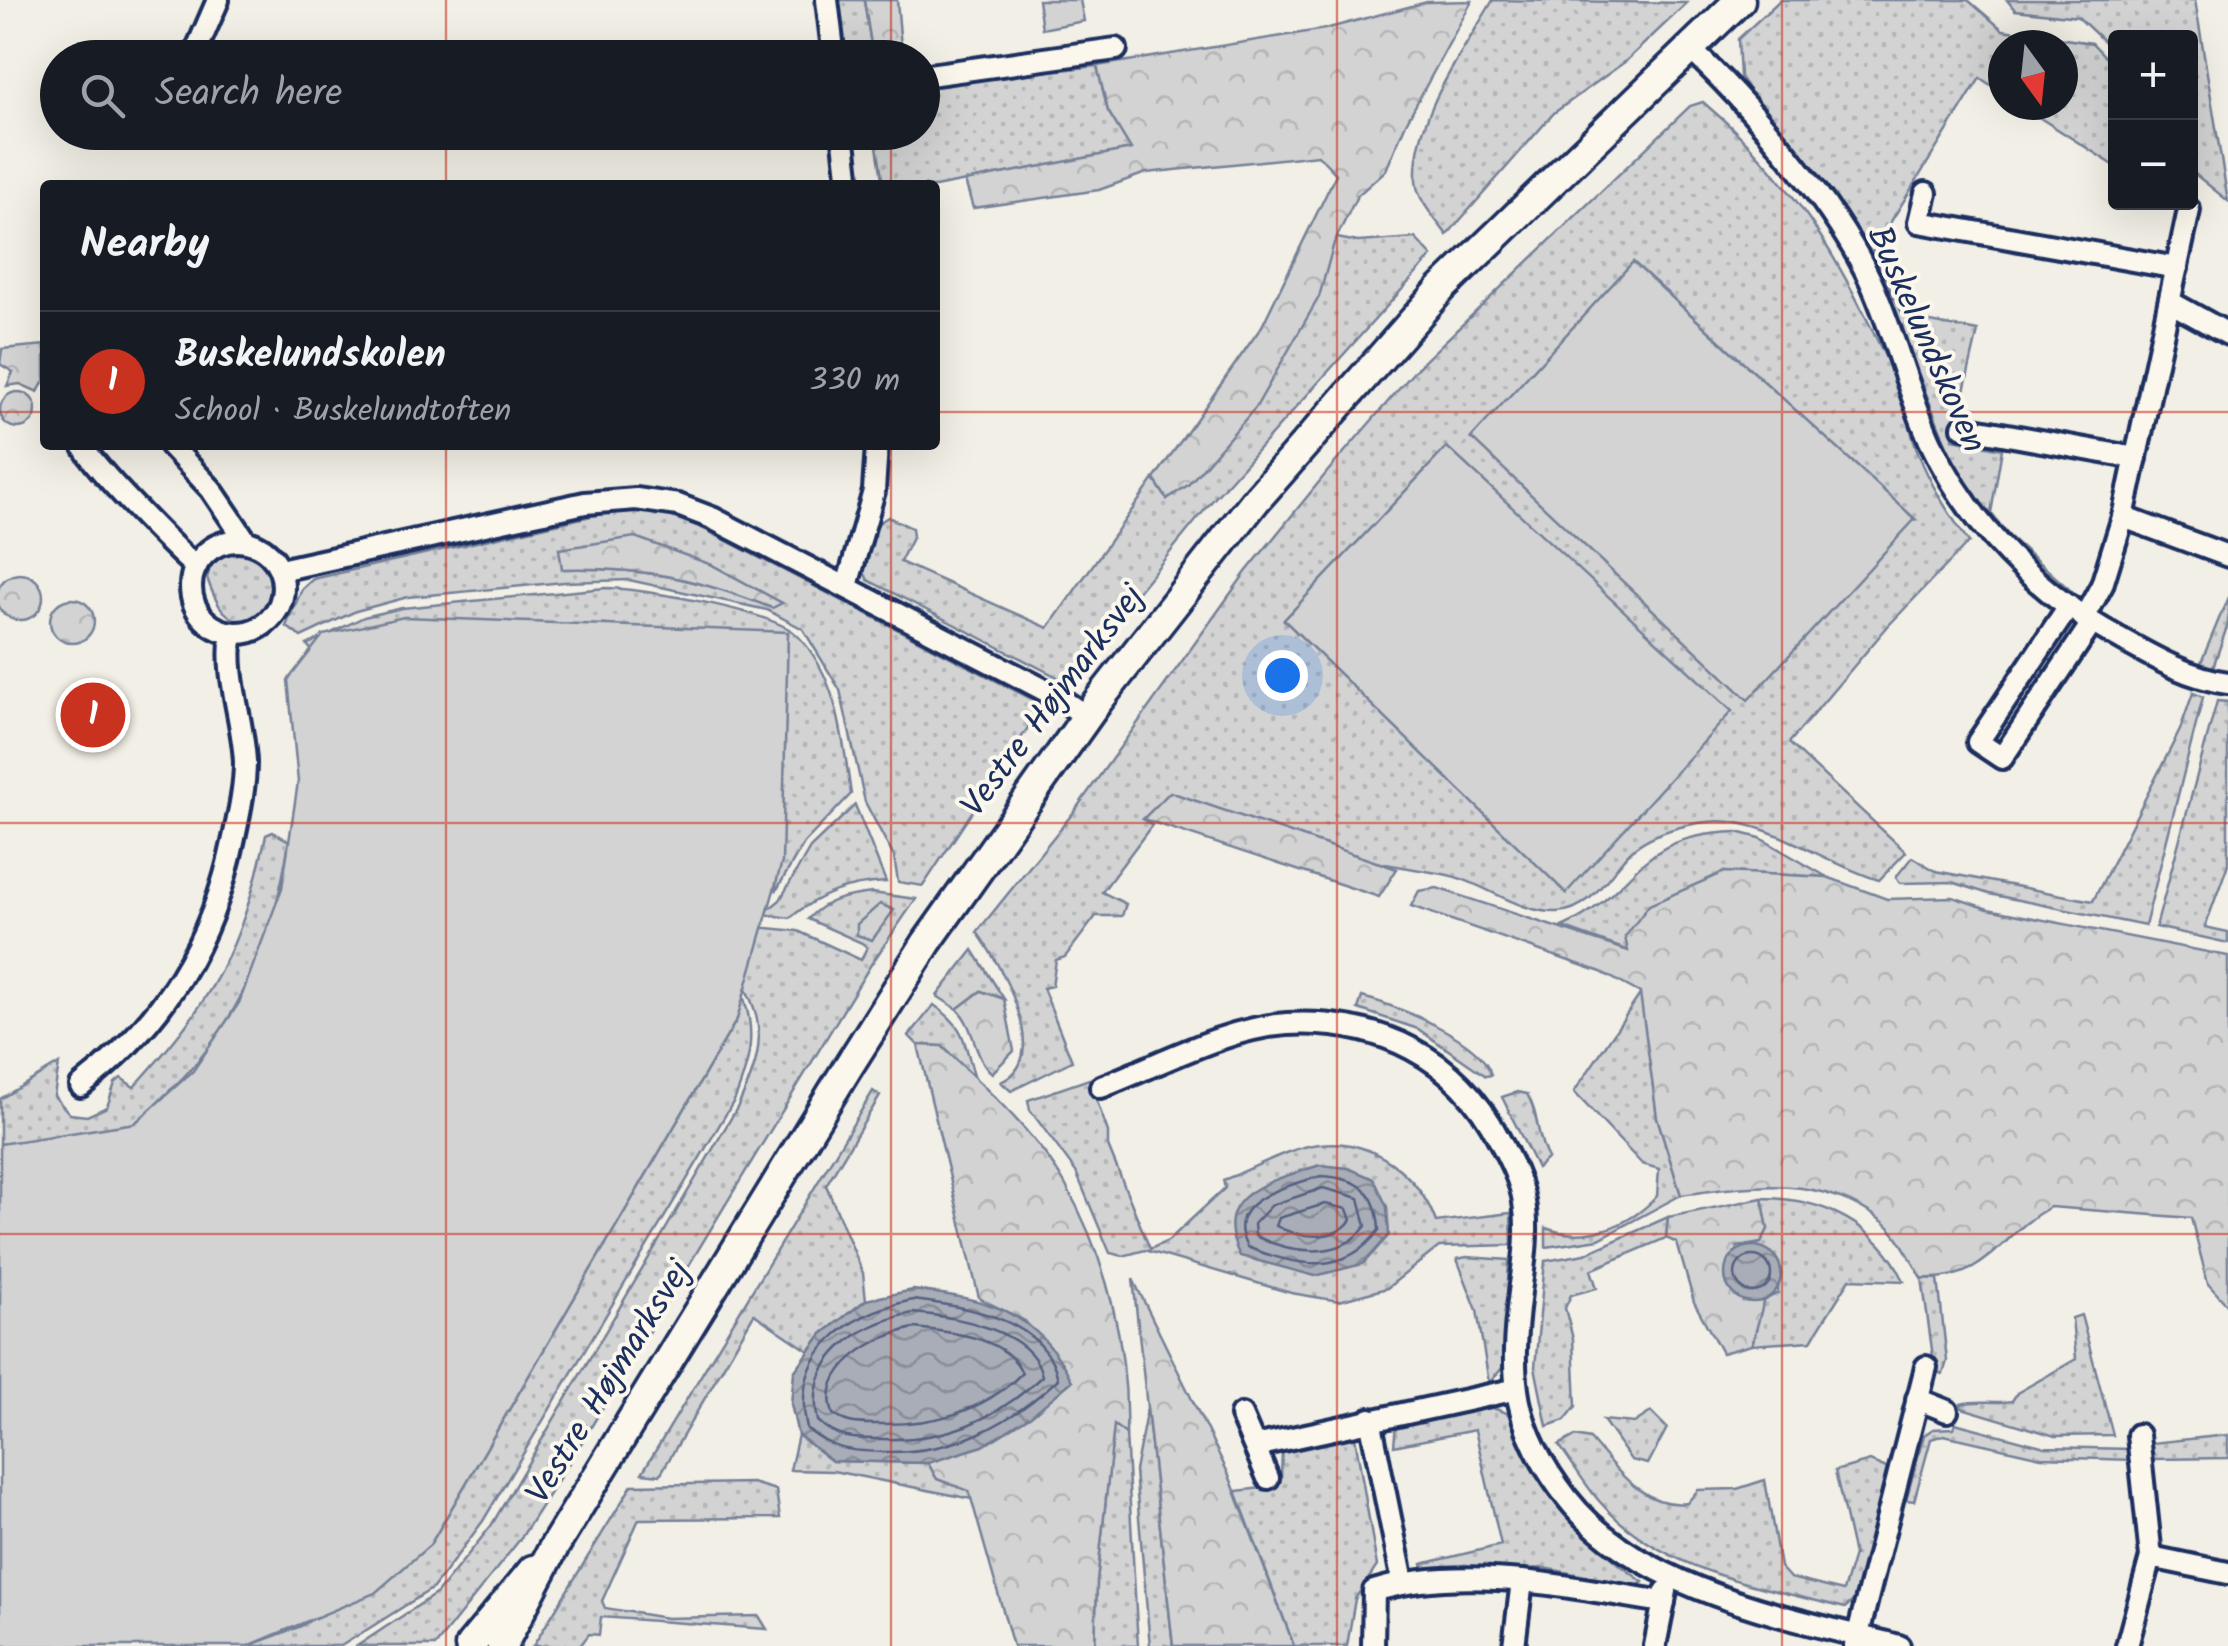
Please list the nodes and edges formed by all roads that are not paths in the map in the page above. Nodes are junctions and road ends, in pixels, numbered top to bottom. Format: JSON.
{"nodes":[{"id":1,"x":218,"y":0,"type":"edge"},
{"id":2,"x":827,"y":0,"type":"edge"},
{"id":3,"x":1740,"y":0,"type":"edge"},
{"id":4,"x":201,"y":40,"type":"edge"},
{"id":5,"x":832,"y":40,"type":"edge"},
{"id":6,"x":1688,"y":47,"type":"junction"},
{"id":7,"x":1116,"y":49,"type":"dead end"},
{"id":8,"x":940,"y":73,"type":"edge"},
{"id":9,"x":845,"y":150,"type":"edge"},
{"id":10,"x":848,"y":180,"type":"edge"},
{"id":11,"x":1926,"y":193,"type":"dead end"},
{"id":12,"x":2189,"y":210,"type":"dead end"},
{"id":13,"x":2177,"y":268,"type":"junction"},
{"id":14,"x":2170,"y":302,"type":"junction"},
{"id":15,"x":2228,"y":334,"type":"edge"},
{"id":16,"x":1963,"y":427,"type":"dead end"},
{"id":17,"x":84,"y":450,"type":"edge"},
{"id":18,"x":175,"y":450,"type":"edge"},
{"id":19,"x":877,"y":450,"type":"edge"},
{"id":20,"x":2136,"y":458,"type":"junction"},
{"id":21,"x":2123,"y":517,"type":"junction"},
{"id":22,"x":246,"y":542,"type":"junction"},
{"id":23,"x":2228,"y":556,"type":"edge"},
{"id":24,"x":196,"y":567,"type":"junction"},
{"id":25,"x":280,"y":570,"type":"junction"},
{"id":26,"x":846,"y":586,"type":"junction"},
{"id":27,"x":2082,"y":616,"type":"junction"},
{"id":28,"x":232,"y":633,"type":"junction"},
{"id":29,"x":2228,"y":684,"type":"edge"},
{"id":30,"x":1087,"y":718,"type":"junction"},
{"id":31,"x":81,"y":1086,"type":"dead end"},
{"id":32,"x":1101,"y":1087,"type":"dead end"},
{"id":33,"x":1926,"y":1367,"type":"dead end"},
{"id":34,"x":1514,"y":1390,"type":"junction"},
{"id":35,"x":1917,"y":1400,"type":"junction"},
{"id":36,"x":1946,"y":1411,"type":"dead end"},
{"id":37,"x":1242,"y":1414,"type":"dead end"},
{"id":38,"x":1370,"y":1419,"type":"junction"},
{"id":39,"x":2138,"y":1435,"type":"dead end"},
{"id":40,"x":1255,"y":1446,"type":"junction"},
{"id":41,"x":1268,"y":1478,"type":"dead end"},
{"id":42,"x":554,"y":1547,"type":"junction"},
{"id":43,"x":2151,"y":1557,"type":"junction"},
{"id":44,"x":2228,"y":1572,"type":"edge"},
{"id":45,"x":1668,"y":1579,"type":"junction"},
{"id":46,"x":1522,"y":1581,"type":"junction"},
{"id":47,"x":1403,"y":1582,"type":"junction"},
{"id":48,"x":1664,"y":1602,"type":"junction"},
{"id":49,"x":1856,"y":1640,"type":"edge"},
{"id":50,"x":470,"y":1646,"type":"edge"},
{"id":51,"x":502,"y":1646,"type":"edge"},
{"id":52,"x":1373,"y":1646,"type":"edge"},
{"id":53,"x":1514,"y":1646,"type":"edge"},
{"id":54,"x":1655,"y":1646,"type":"edge"},
{"id":55,"x":1900,"y":1646,"type":"edge"},
{"id":56,"x":2127,"y":1646,"type":"edge"}],
"edges":[{"from":1,"to":4,"type":"street"},
{"from":2,"to":5,"type":"street"},
{"from":3,"to":6,"type":"street","name":"Vestre Højmarksvej"},
{"from":6,"to":27,"type":"street","name":"Buskelundskoven"},
{"from":6,"to":30,"type":"street","name":"Vestre Højmarksvej"},
{"from":7,"to":8,"type":"street"},
{"from":9,"to":10,"type":"street"},
{"from":11,"to":13,"type":"street","name":"Buskelundskoven"},
{"from":12,"to":13,"type":"street"},
{"from":13,"to":14,"type":"street"},
{"from":14,"to":15,"type":"street"},
{"from":14,"to":20,"type":"street"},
{"from":16,"to":20,"type":"street","name":"Buskelundskoven"},
{"from":17,"to":24,"type":"street"},
{"from":18,"to":22,"type":"street"},
{"from":19,"to":26,"type":"street"},
{"from":20,"to":21,"type":"street"},
{"from":21,"to":23,"type":"street"},
{"from":21,"to":27,"type":"street"},
{"from":22,"to":24,"type":"street"},
{"from":22,"to":25,"type":"street"},
{"from":24,"to":28,"type":"street"},
{"from":25,"to":26,"type":"street"},
{"from":25,"to":28,"type":"street"},
{"from":26,"to":30,"type":"street"},
{"from":27,"to":27,"type":"street"},
{"from":27,"to":29,"type":"street","name":"Buskelundskoven"},
{"from":28,"to":31,"type":"street"},
{"from":30,"to":42,"type":"street","name":"Vestre Højmarksvej"},
{"from":32,"to":34,"type":"street"},
{"from":33,"to":35,"type":"street"},
{"from":34,"to":38,"type":"street"},
{"from":34,"to":45,"type":"street"},
{"from":35,"to":36,"type":"street"},
{"from":35,"to":49,"type":"street"},
{"from":37,"to":40,"type":"street"},
{"from":38,"to":40,"type":"street"},
{"from":38,"to":47,"type":"street"},
{"from":39,"to":43,"type":"street"},
{"from":40,"to":41,"type":"street"},
{"from":42,"to":50,"type":"street","name":"Vestre Højmarksvej"},
{"from":42,"to":51,"type":"street","name":"Vestre Højmarksvej"},
{"from":43,"to":44,"type":"street"},
{"from":43,"to":56,"type":"street"},
{"from":45,"to":48,"type":"street"},
{"from":45,"to":49,"type":"street"},
{"from":46,"to":47,"type":"street"},
{"from":46,"to":48,"type":"street"},
{"from":46,"to":53,"type":"street"},
{"from":47,"to":52,"type":"street"},
{"from":48,"to":54,"type":"street"},
{"from":49,"to":55,"type":"street"}]}
